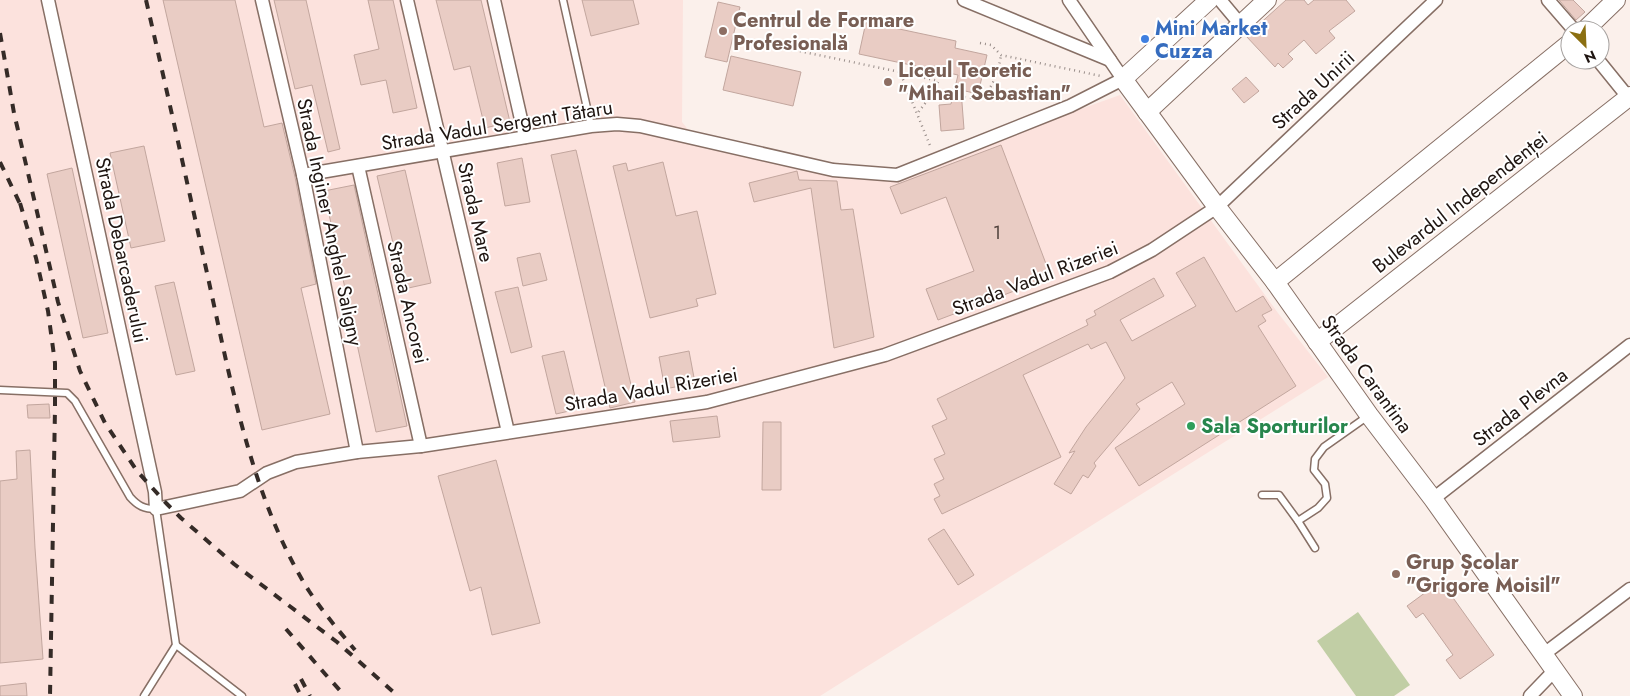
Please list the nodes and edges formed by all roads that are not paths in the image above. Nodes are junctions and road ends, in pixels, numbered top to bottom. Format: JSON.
{"nodes":[{"id":1,"x":48,"y":0,"type":"edge"},
{"id":2,"x":262,"y":0,"type":"edge"},
{"id":3,"x":407,"y":0,"type":"edge"},
{"id":4,"x":494,"y":0,"type":"edge"},
{"id":5,"x":564,"y":0,"type":"edge"},
{"id":6,"x":964,"y":0,"type":"edge"},
{"id":7,"x":1069,"y":0,"type":"edge"},
{"id":8,"x":1209,"y":0,"type":"edge"},
{"id":9,"x":1220,"y":0,"type":"edge"},
{"id":10,"x":1267,"y":0,"type":"edge"},
{"id":11,"x":1436,"y":0,"type":"edge"},
{"id":12,"x":1548,"y":0,"type":"edge"},
{"id":13,"x":1616,"y":0,"type":"edge"},
{"id":14,"x":1565,"y":20,"type":"edge"},
{"id":15,"x":1595,"y":20,"type":"edge"},
{"id":16,"x":1241,"y":25,"type":"junction"},
{"id":17,"x":1560,"y":51,"type":"edge"},
{"id":18,"x":1110,"y":60,"type":"junction"},
{"id":19,"x":1606,"y":70,"type":"edge"},
{"id":20,"x":1123,"y":79,"type":"junction"},
{"id":21,"x":1629,"y":97,"type":"edge"},
{"id":22,"x":1147,"y":112,"type":"junction"},
{"id":23,"x":592,"y":126,"type":"junction"},
{"id":24,"x":525,"y":137,"type":"junction"},
{"id":25,"x":443,"y":152,"type":"junction"},
{"id":26,"x":358,"y":166,"type":"junction"},
{"id":27,"x":303,"y":175,"type":"junction"},
{"id":28,"x":1217,"y":208,"type":"junction"},
{"id":29,"x":1275,"y":282,"type":"junction"},
{"id":30,"x":1316,"y":342,"type":"junction"},
{"id":31,"x":1630,"y":345,"type":"edge"},
{"id":32,"x":0,"y":390,"type":"edge"},
{"id":33,"x":1369,"y":415,"type":"junction"},
{"id":34,"x":508,"y":432,"type":"junction"},
{"id":35,"x":422,"y":446,"type":"junction"},
{"id":36,"x":357,"y":452,"type":"junction"},
{"id":37,"x":1262,"y":495,"type":"dead end"},
{"id":38,"x":1433,"y":499,"type":"junction"},
{"id":39,"x":156,"y":509,"type":"junction"},
{"id":40,"x":1298,"y":521,"type":"junction"},
{"id":41,"x":1315,"y":548,"type":"dead end"},
{"id":42,"x":1630,"y":589,"type":"edge"},
{"id":43,"x":176,"y":646,"type":"junction"},
{"id":44,"x":1544,"y":654,"type":"junction"},
{"id":45,"x":1555,"y":670,"type":"junction"},
{"id":46,"x":144,"y":696,"type":"edge"},
{"id":47,"x":242,"y":696,"type":"edge"},
{"id":48,"x":1530,"y":696,"type":"edge"},
{"id":49,"x":1573,"y":696,"type":"edge"}],
"edges":[{"from":1,"to":39,"type":"street","name":"Strada Debarcaderului"},
{"from":2,"to":27,"type":"street","name":"Strada Inginer Anghel Saligny"},
{"from":3,"to":25,"type":"street","name":"Strada Mare"},
{"from":4,"to":24,"type":"street"},
{"from":5,"to":23,"type":"lane"},
{"from":6,"to":18,"type":"street"},
{"from":7,"to":18,"type":"street"},
{"from":8,"to":20,"type":"main road"},
{"from":9,"to":16,"type":"street"},
{"from":10,"to":16,"type":"main road"},
{"from":11,"to":28,"type":"street","name":"Strada Unirii"},
{"from":12,"to":14,"type":"street"},
{"from":13,"to":15,"type":"main road"},
{"from":16,"to":22,"type":"main road"},
{"from":17,"to":29,"type":"main road"},
{"from":18,"to":20,"type":"street"},
{"from":19,"to":21,"type":"street"},
{"from":20,"to":22,"type":"main road","name":"Strada Carantina"},
{"from":20,"to":23,"type":"street","name":"Strada Vadul Sergent Tătaru"},
{"from":21,"to":30,"type":"main road","name":"Bulevardul Independenței"},
{"from":22,"to":28,"type":"main road","name":"Strada Carantina"},
{"from":23,"to":24,"type":"street","name":"Strada Vadul Sergent Tătaru"},
{"from":24,"to":25,"type":"street","name":"Strada Vadul Sergent Tătaru"},
{"from":25,"to":26,"type":"street","name":"Strada Vadul Sergent Tătaru"},
{"from":25,"to":34,"type":"street","name":"Strada Mare"},
{"from":26,"to":27,"type":"street","name":"Strada Vadul Sergent Tătaru"},
{"from":26,"to":35,"type":"street","name":"Strada Ancorei"},
{"from":27,"to":36,"type":"street","name":"Strada Inginer Anghel Saligny"},
{"from":28,"to":29,"type":"main road","name":"Strada Carantina"},
{"from":28,"to":34,"type":"street","name":"Strada Vadul Rizeriei"},
{"from":29,"to":30,"type":"main road","name":"Strada Carantina"},
{"from":30,"to":33,"type":"main road","name":"Strada Carantina"},
{"from":31,"to":38,"type":"street","name":"Strada Plevna"},
{"from":32,"to":39,"type":"lane"},
{"from":33,"to":38,"type":"main road","name":"Strada Carantina"},
{"from":33,"to":40,"type":"lane"},
{"from":34,"to":35,"type":"street","name":"Strada Vadul Rizeriei"},
{"from":35,"to":36,"type":"street","name":"Strada Vadul Rizeriei"},
{"from":36,"to":39,"type":"street","name":"Strada Vadul Rizeriei"},
{"from":37,"to":40,"type":"lane"},
{"from":38,"to":44,"type":"main road","name":"Strada Carantina"},
{"from":39,"to":43,"type":"lane"},
{"from":40,"to":41,"type":"lane"},
{"from":42,"to":44,"type":"street"},
{"from":43,"to":46,"type":"lane"},
{"from":43,"to":47,"type":"lane"},
{"from":44,"to":45,"type":"main road","name":"Strada Carantina"},
{"from":45,"to":48,"type":"street"},
{"from":45,"to":49,"type":"main road","name":"Strada Carantina"}]}
